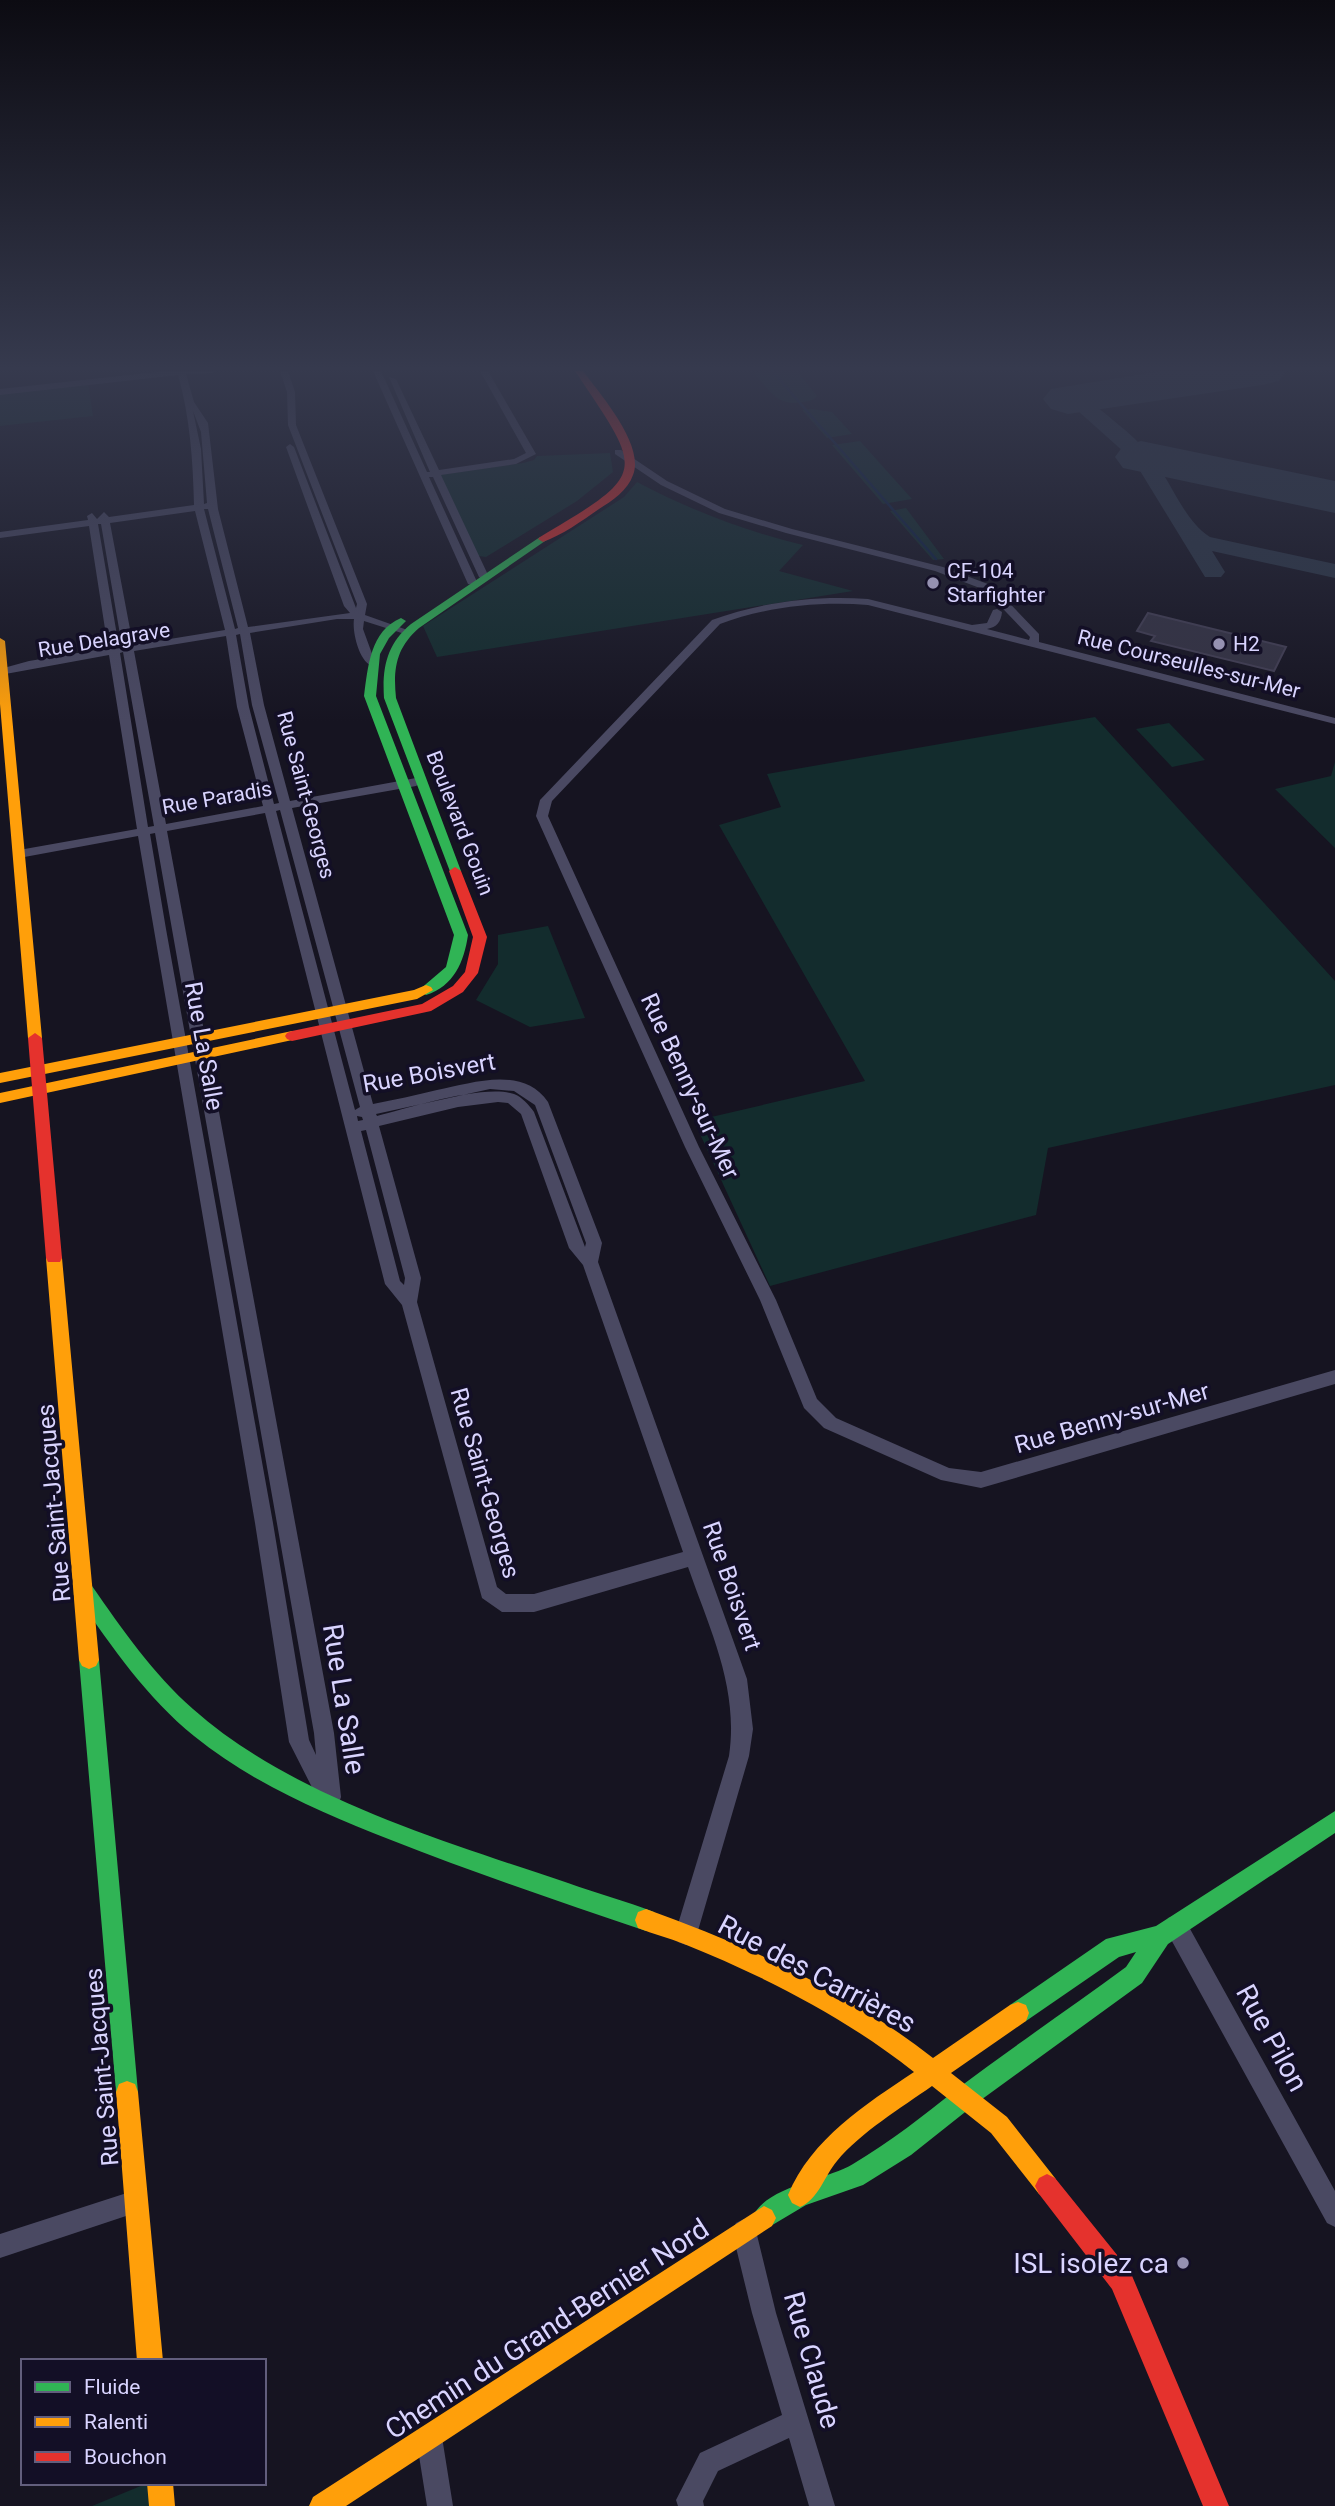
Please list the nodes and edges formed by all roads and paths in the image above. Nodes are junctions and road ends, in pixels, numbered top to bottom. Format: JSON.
{"nodes":[{"id":1,"x":204,"y":488,"type":"edge"},
{"id":2,"x":306,"y":488,"type":"edge"},
{"id":3,"x":319,"y":488,"type":"edge"},
{"id":4,"x":429,"y":488,"type":"edge"},
{"id":5,"x":443,"y":488,"type":"edge"},
{"id":6,"x":604,"y":488,"type":"edge"},
{"id":7,"x":619,"y":488,"type":"edge"},
{"id":8,"x":673,"y":488,"type":"edge"},
{"id":9,"x":205,"y":504,"type":"junction"},
{"id":10,"x":98,"y":518,"type":"junction"},
{"id":11,"x":458,"y":522,"type":"junction"},
{"id":12,"x":445,"y":523,"type":"junction"},
{"id":13,"x":0,"y":529,"type":"edge"},
{"id":14,"x":0,"y":535,"type":"edge"},
{"id":15,"x":341,"y":548,"type":"junction"},
{"id":16,"x":328,"y":549,"type":"junction"},
{"id":17,"x":476,"y":576,"type":"junction"},
{"id":18,"x":998,"y":607,"type":"junction"},
{"id":19,"x":358,"y":616,"type":"junction"},
{"id":20,"x":973,"y":628,"type":"junction"},
{"id":21,"x":400,"y":630,"type":"junction"},
{"id":22,"x":238,"y":635,"type":"junction"},
{"id":23,"x":1034,"y":644,"type":"junction"},
{"id":24,"x":121,"y":653,"type":"junction"},
{"id":25,"x":1,"y":656,"type":"edge"},
{"id":26,"x":370,"y":662,"type":"junction"},
{"id":27,"x":390,"y":698,"type":"junction"},
{"id":28,"x":372,"y":701,"type":"junction"},
{"id":29,"x":258,"y":705,"type":"junction"},
{"id":30,"x":243,"y":707,"type":"junction"},
{"id":31,"x":1335,"y":721,"type":"edge"},
{"id":32,"x":135,"y":733,"type":"junction"},
{"id":33,"x":420,"y":777,"type":"junction"},
{"id":34,"x":402,"y":780,"type":"junction"},
{"id":35,"x":284,"y":802,"type":"junction"},
{"id":36,"x":270,"y":804,"type":"junction"},
{"id":37,"x":160,"y":824,"type":"junction"},
{"id":38,"x":143,"y":827,"type":"junction"},
{"id":39,"x":19,"y":850,"type":"junction"},
{"id":40,"x":310,"y":897,"type":"junction"},
{"id":41,"x":295,"y":901,"type":"junction"},
{"id":42,"x":472,"y":912,"type":"junction"},
{"id":43,"x":454,"y":916,"type":"junction"},
{"id":44,"x":178,"y":926,"type":"junction"},
{"id":45,"x":159,"y":929,"type":"junction"},
{"id":46,"x":458,"y":960,"type":"junction"},
{"id":47,"x":478,"y":960,"type":"junction"},
{"id":48,"x":342,"y":1010,"type":"junction"},
{"id":49,"x":323,"y":1013,"type":"junction"},
{"id":50,"x":346,"y":1026,"type":"junction"},
{"id":51,"x":328,"y":1030,"type":"junction"},
{"id":52,"x":199,"y":1040,"type":"junction"},
{"id":53,"x":179,"y":1044,"type":"junction"},
{"id":54,"x":204,"y":1057,"type":"junction"},
{"id":55,"x":183,"y":1061,"type":"junction"},
{"id":56,"x":38,"y":1071,"type":"junction"},
{"id":57,"x":0,"y":1078,"type":"edge"},
{"id":58,"x":40,"y":1090,"type":"junction"},
{"id":59,"x":0,"y":1098,"type":"edge"},
{"id":60,"x":372,"y":1117,"type":"junction"},
{"id":61,"x":351,"y":1121,"type":"junction"},
{"id":62,"x":222,"y":1166,"type":"junction"},
{"id":63,"x":201,"y":1171,"type":"junction"},
{"id":64,"x":408,"y":1302,"type":"junction"},
{"id":65,"x":251,"y":1324,"type":"junction"},
{"id":66,"x":228,"y":1329,"type":"junction"},
{"id":67,"x":1335,"y":1377,"type":"edge"},
{"id":68,"x":285,"y":1518,"type":"junction"},
{"id":69,"x":264,"y":1523,"type":"junction"},
{"id":70,"x":694,"y":1557,"type":"junction"},
{"id":71,"x":85,"y":1592,"type":"junction"},
{"id":72,"x":332,"y":1807,"type":"junction"},
{"id":73,"x":1335,"y":1821,"type":"edge"},
{"id":74,"x":1168,"y":1931,"type":"junction"},
{"id":75,"x":686,"y":1934,"type":"junction"},
{"id":76,"x":934,"y":2070,"type":"junction"},
{"id":77,"x":966,"y":2098,"type":"junction"},
{"id":78,"x":800,"y":2195,"type":"junction"},
{"id":79,"x":136,"y":2202,"type":"junction"},
{"id":80,"x":1335,"y":2215,"type":"edge"},
{"id":81,"x":744,"y":2231,"type":"junction"},
{"id":82,"x":0,"y":2246,"type":"edge"},
{"id":83,"x":150,"y":2359,"type":"edge"},
{"id":84,"x":798,"y":2421,"type":"junction"},
{"id":85,"x":429,"y":2437,"type":"junction"},
{"id":86,"x":160,"y":2485,"type":"edge"},
{"id":87,"x":162,"y":2506,"type":"edge"},
{"id":88,"x":323,"y":2506,"type":"edge"},
{"id":89,"x":440,"y":2506,"type":"edge"},
{"id":90,"x":691,"y":2506,"type":"edge"},
{"id":91,"x":822,"y":2506,"type":"edge"},
{"id":92,"x":1216,"y":2506,"type":"edge"}],
"edges":[{"from":1,"to":9,"type":"street","name":"Rue Saint-Georges"},
{"from":2,"to":16,"type":"street"},
{"from":3,"to":15,"type":"street"},
{"from":4,"to":12,"type":"street"},
{"from":5,"to":11,"type":"street"},
{"from":6,"to":17,"type":"street","name":"Boulevard Gouin"},
{"from":7,"to":17,"type":"street","name":"Boulevard Gouin"},
{"from":8,"to":18,"type":"street"},
{"from":9,"to":10,"type":"street"},
{"from":9,"to":22,"type":"street","name":"Rue Saint-Georges"},
{"from":10,"to":13,"type":"street"},
{"from":10,"to":14,"type":"street"},
{"from":10,"to":24,"type":"street","name":"Rue La Salle"},
{"from":11,"to":12,"type":"street"},
{"from":11,"to":17,"type":"street"},
{"from":12,"to":17,"type":"street"},
{"from":15,"to":16,"type":"street"},
{"from":15,"to":19,"type":"street"},
{"from":16,"to":19,"type":"street"},
{"from":17,"to":21,"type":"street","name":"Boulevard Gouin"},
{"from":18,"to":20,"type":"street"},
{"from":18,"to":23,"type":"street"},
{"from":19,"to":21,"type":"street"},
{"from":19,"to":22,"type":"street","name":"Rue Delagrave"},
{"from":19,"to":26,"type":"street"},
{"from":20,"to":23,"type":"street","name":"Rue Benny-sur-Mer"},
{"from":20,"to":67,"type":"street","name":"Rue Benny-sur-Mer"},
{"from":21,"to":26,"type":"street","name":"Boulevard Gouin"},
{"from":21,"to":27,"type":"street","name":"Boulevard Gouin"},
{"from":22,"to":24,"type":"street","name":"Rue Delagrave"},
{"from":22,"to":29,"type":"street","name":"Rue Saint-Georges"},
{"from":22,"to":30,"type":"street","name":"Rue Saint-Georges"},
{"from":23,"to":31,"type":"street","name":"Rue Courseulles-sur-Mer"},
{"from":24,"to":25,"type":"street","name":"Rue Delagrave"},
{"from":24,"to":32,"type":"street","name":"Rue La Salle"},
{"from":25,"to":39,"type":"street","name":"Rue Saint-Jacques"},
{"from":26,"to":28,"type":"street","name":"Boulevard Gouin"},
{"from":27,"to":28,"type":"street"},
{"from":27,"to":33,"type":"street","name":"Boulevard Gouin"},
{"from":28,"to":34,"type":"street","name":"Boulevard Gouin"},
{"from":29,"to":30,"type":"street","name":"Rue Saint-Georges"},
{"from":29,"to":35,"type":"street","name":"Rue Saint-Georges"},
{"from":30,"to":36,"type":"street","name":"Rue Saint-Georges"},
{"from":32,"to":37,"type":"street","name":"Rue La Salle"},
{"from":32,"to":38,"type":"street","name":"Rue La Salle"},
{"from":33,"to":34,"type":"street","name":"Rue Paradis"},
{"from":33,"to":42,"type":"street","name":"Boulevard Gouin"},
{"from":34,"to":35,"type":"street","name":"Rue Paradis"},
{"from":34,"to":43,"type":"street","name":"Boulevard Gouin"},
{"from":35,"to":36,"type":"street","name":"Rue Paradis"},
{"from":35,"to":40,"type":"street","name":"Rue Saint-Georges"},
{"from":36,"to":37,"type":"street","name":"Rue Paradis"},
{"from":36,"to":41,"type":"street","name":"Rue Saint-Georges"},
{"from":37,"to":38,"type":"street","name":"Rue Paradis"},
{"from":37,"to":44,"type":"street","name":"Rue La Salle"},
{"from":38,"to":39,"type":"street","name":"Rue Paradis"},
{"from":38,"to":45,"type":"street","name":"Rue La Salle"},
{"from":39,"to":56,"type":"street","name":"Rue Saint-Jacques"},
{"from":40,"to":41,"type":"street","name":"Rue Saint-Georges"},
{"from":40,"to":48,"type":"street","name":"Rue Saint-Georges"},
{"from":41,"to":49,"type":"street","name":"Rue Saint-Georges"},
{"from":42,"to":43,"type":"street"},
{"from":42,"to":47,"type":"street","name":"Boulevard Gouin"},
{"from":43,"to":46,"type":"street","name":"Boulevard Gouin"},
{"from":44,"to":45,"type":"street"},
{"from":44,"to":52,"type":"street","name":"Rue La Salle"},
{"from":45,"to":53,"type":"street","name":"Rue La Salle"},
{"from":46,"to":47,"type":"street"},
{"from":46,"to":48,"type":"street"},
{"from":47,"to":50,"type":"street"},
{"from":48,"to":49,"type":"street"},
{"from":48,"to":50,"type":"street","name":"Rue Saint-Georges"},
{"from":49,"to":51,"type":"street","name":"Rue Saint-Georges"},
{"from":49,"to":52,"type":"street"},
{"from":50,"to":51,"type":"street"},
{"from":50,"to":60,"type":"street","name":"Rue Saint-Georges"},
{"from":51,"to":54,"type":"street"},
{"from":51,"to":61,"type":"street","name":"Rue Saint-Georges"},
{"from":52,"to":53,"type":"street"},
{"from":52,"to":54,"type":"street","name":"Rue La Salle"},
{"from":53,"to":55,"type":"street","name":"Rue La Salle"},
{"from":53,"to":56,"type":"street"},
{"from":54,"to":55,"type":"street"},
{"from":54,"to":62,"type":"street","name":"Rue La Salle"},
{"from":55,"to":58,"type":"street"},
{"from":55,"to":63,"type":"street","name":"Rue La Salle"},
{"from":56,"to":57,"type":"street"},
{"from":56,"to":58,"type":"street","name":"Rue Saint-Jacques"},
{"from":58,"to":59,"type":"street"},
{"from":58,"to":71,"type":"street","name":"Rue Saint-Jacques"},
{"from":60,"to":61,"type":"street","name":"Rue Boisvert"},
{"from":60,"to":64,"type":"street","name":"Rue Saint-Georges"},
{"from":60,"to":70,"type":"street","name":"Rue Boisvert"},
{"from":61,"to":64,"type":"street","name":"Rue Saint-Georges"},
{"from":62,"to":63,"type":"street"},
{"from":62,"to":65,"type":"street","name":"Rue La Salle"},
{"from":63,"to":66,"type":"street","name":"Rue La Salle"},
{"from":64,"to":70,"type":"street","name":"Rue Saint-Georges"},
{"from":65,"to":66,"type":"street"},
{"from":65,"to":68,"type":"street","name":"Rue La Salle"},
{"from":66,"to":69,"type":"street","name":"Rue La Salle"},
{"from":68,"to":69,"type":"street"},
{"from":68,"to":72,"type":"street","name":"Rue La Salle"},
{"from":69,"to":72,"type":"street","name":"Rue La Salle"},
{"from":70,"to":75,"type":"street","name":"Rue Boisvert"},
{"from":71,"to":72,"type":"street","name":"Rue des Carrières"},
{"from":71,"to":79,"type":"street","name":"Rue Saint-Jacques"},
{"from":72,"to":75,"type":"street","name":"Rue des Carrières"},
{"from":73,"to":74,"type":"street"},
{"from":74,"to":76,"type":"street","name":"Chemin du Grand-Bernier Nord"},
{"from":74,"to":77,"type":"street","name":"Chemin du Grand-Bernier Nord"},
{"from":74,"to":80,"type":"street","name":"Rue Pilon"},
{"from":75,"to":76,"type":"street","name":"Rue des Carrières"},
{"from":76,"to":77,"type":"street","name":"Rue des Carrières"},
{"from":76,"to":78,"type":"street","name":"Chemin du Grand-Bernier Nord"},
{"from":77,"to":78,"type":"street","name":"Chemin du Grand-Bernier Nord"},
{"from":77,"to":92,"type":"street","name":"Rue des Carrières"},
{"from":78,"to":81,"type":"street","name":"Chemin du Grand-Bernier Nord"},
{"from":79,"to":82,"type":"street"},
{"from":79,"to":83,"type":"street","name":"Rue Saint-Jacques"},
{"from":81,"to":84,"type":"street","name":"Rue Claude"},
{"from":81,"to":85,"type":"street","name":"Chemin du Grand-Bernier Nord"},
{"from":84,"to":90,"type":"street"},
{"from":84,"to":91,"type":"street","name":"Rue Claude"},
{"from":85,"to":88,"type":"street","name":"Chemin du Grand-Bernier Nord"},
{"from":85,"to":89,"type":"street"},
{"from":86,"to":87,"type":"street"}]}
